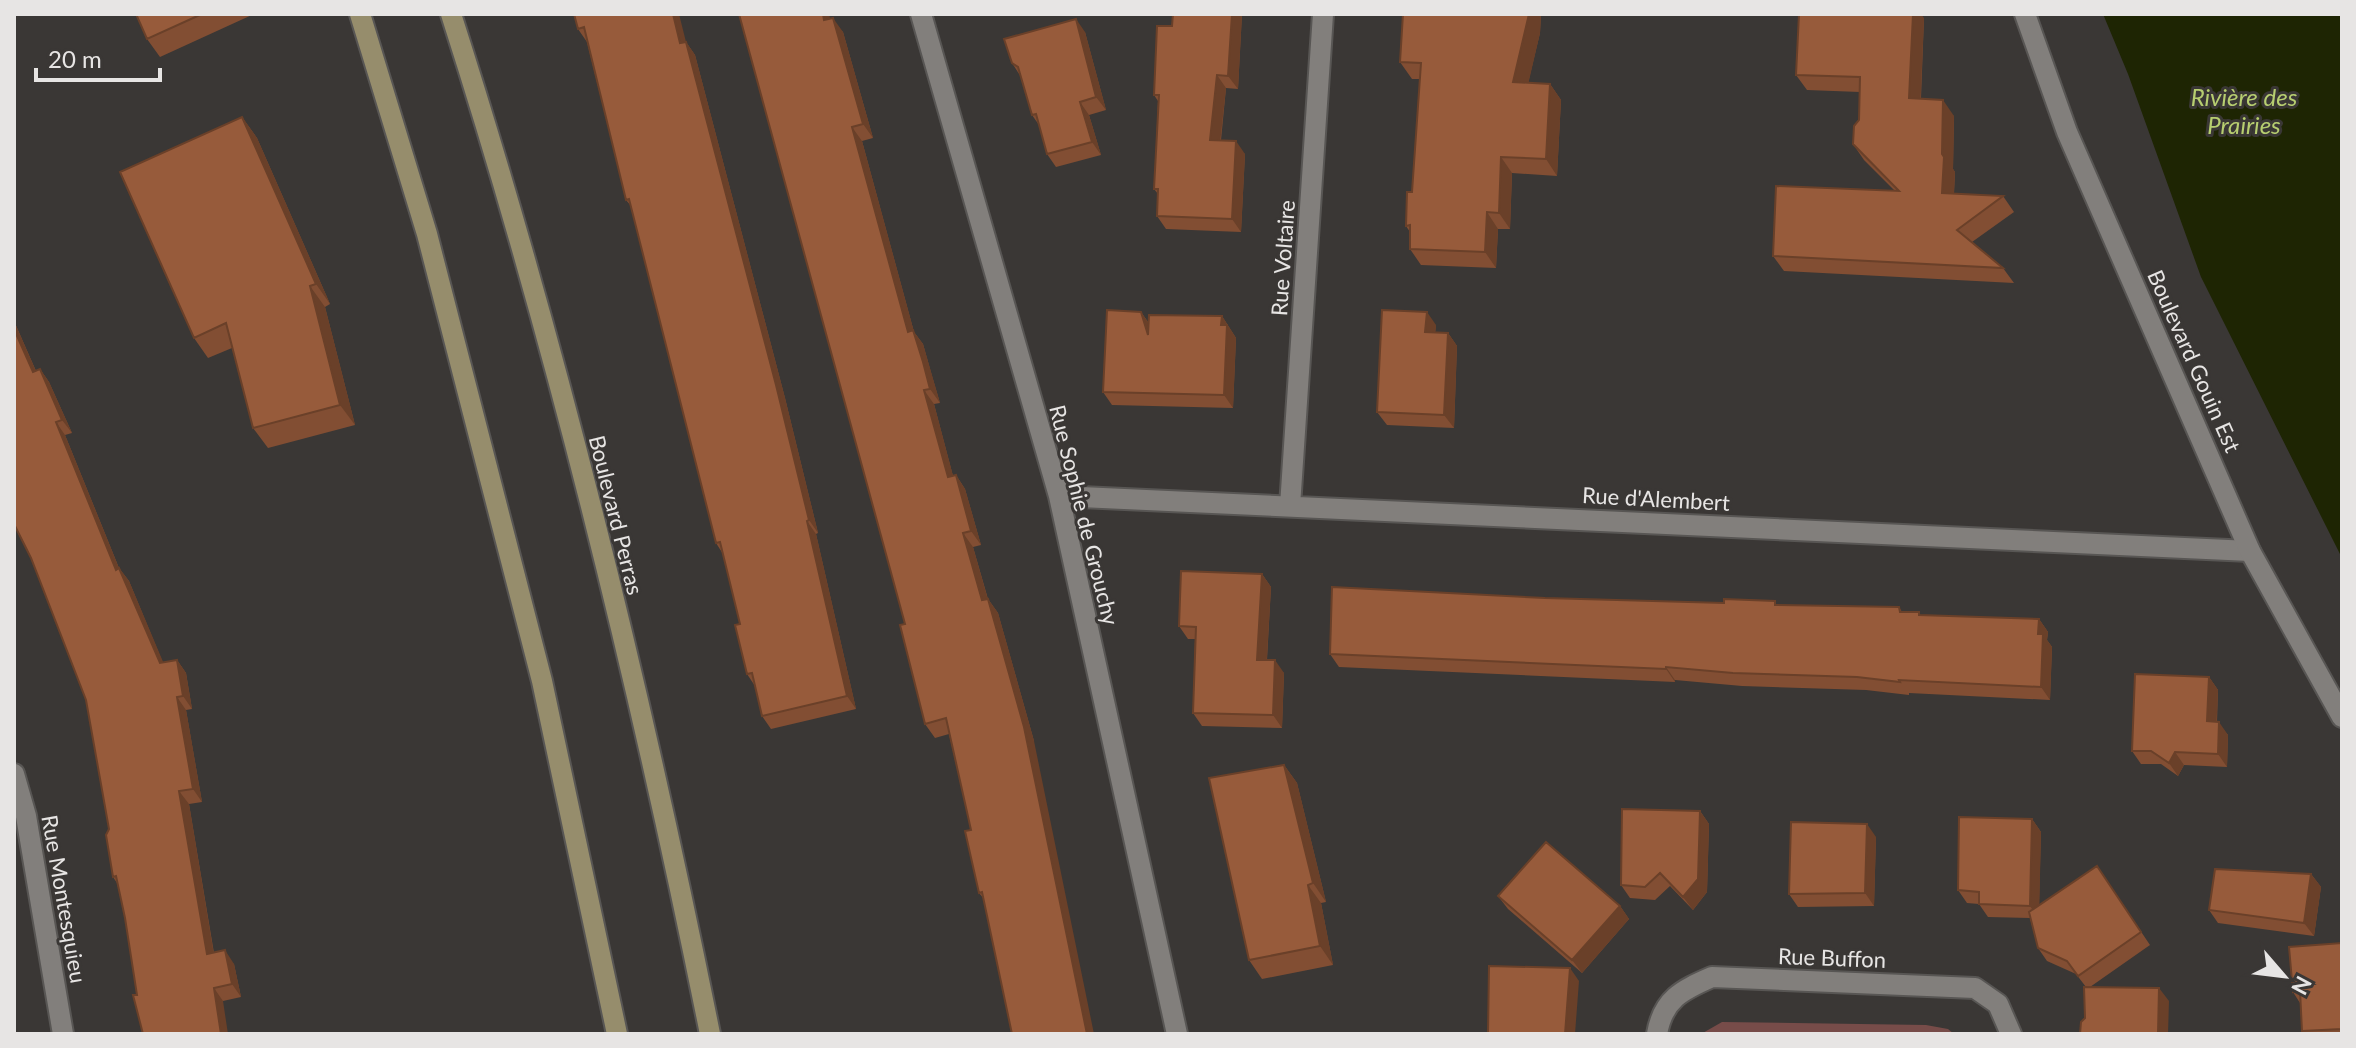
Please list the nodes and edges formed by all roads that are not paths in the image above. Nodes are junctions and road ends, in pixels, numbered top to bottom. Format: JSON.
{"nodes":[{"id":1,"x":360,"y":14,"type":"edge"},
{"id":2,"x":451,"y":14,"type":"edge"},
{"id":3,"x":921,"y":14,"type":"edge"},
{"id":4,"x":1323,"y":14,"type":"edge"},
{"id":5,"x":2025,"y":14,"type":"edge"},
{"id":6,"x":1059,"y":496,"type":"junction"},
{"id":7,"x":1290,"y":506,"type":"junction"},
{"id":8,"x":2250,"y":551,"type":"junction"},
{"id":9,"x":2342,"y":717,"type":"edge"},
{"id":10,"x":14,"y":774,"type":"edge"},
{"id":11,"x":20,"y":815,"type":"edge"},
{"id":12,"x":63,"y":1034,"type":"edge"},
{"id":13,"x":617,"y":1034,"type":"edge"},
{"id":14,"x":710,"y":1034,"type":"edge"},
{"id":15,"x":1177,"y":1034,"type":"edge"},
{"id":16,"x":1657,"y":1034,"type":"edge"},
{"id":17,"x":2011,"y":1034,"type":"edge"}],
"edges":[{"from":1,"to":13,"type":"main road"},
{"from":2,"to":14,"type":"main road","name":"Boulevard Perras"},
{"from":3,"to":6,"type":"street","name":"Rue Sophie de Grouchy"},
{"from":4,"to":7,"type":"street","name":"Rue Voltaire"},
{"from":5,"to":8,"type":"street","name":"Boulevard Gouin Est"},
{"from":6,"to":7,"type":"street","name":"Rue d'Alembert"},
{"from":6,"to":15,"type":"street","name":"Rue Sophie de Grouchy"},
{"from":7,"to":8,"type":"street","name":"Rue d'Alembert"},
{"from":8,"to":9,"type":"street","name":"Boulevard Gouin Est"},
{"from":10,"to":11,"type":"street","name":"Rue Montesquieu"},
{"from":11,"to":12,"type":"street","name":"Rue Montesquieu"},
{"from":16,"to":17,"type":"street","name":"Rue Buffon"}]}
